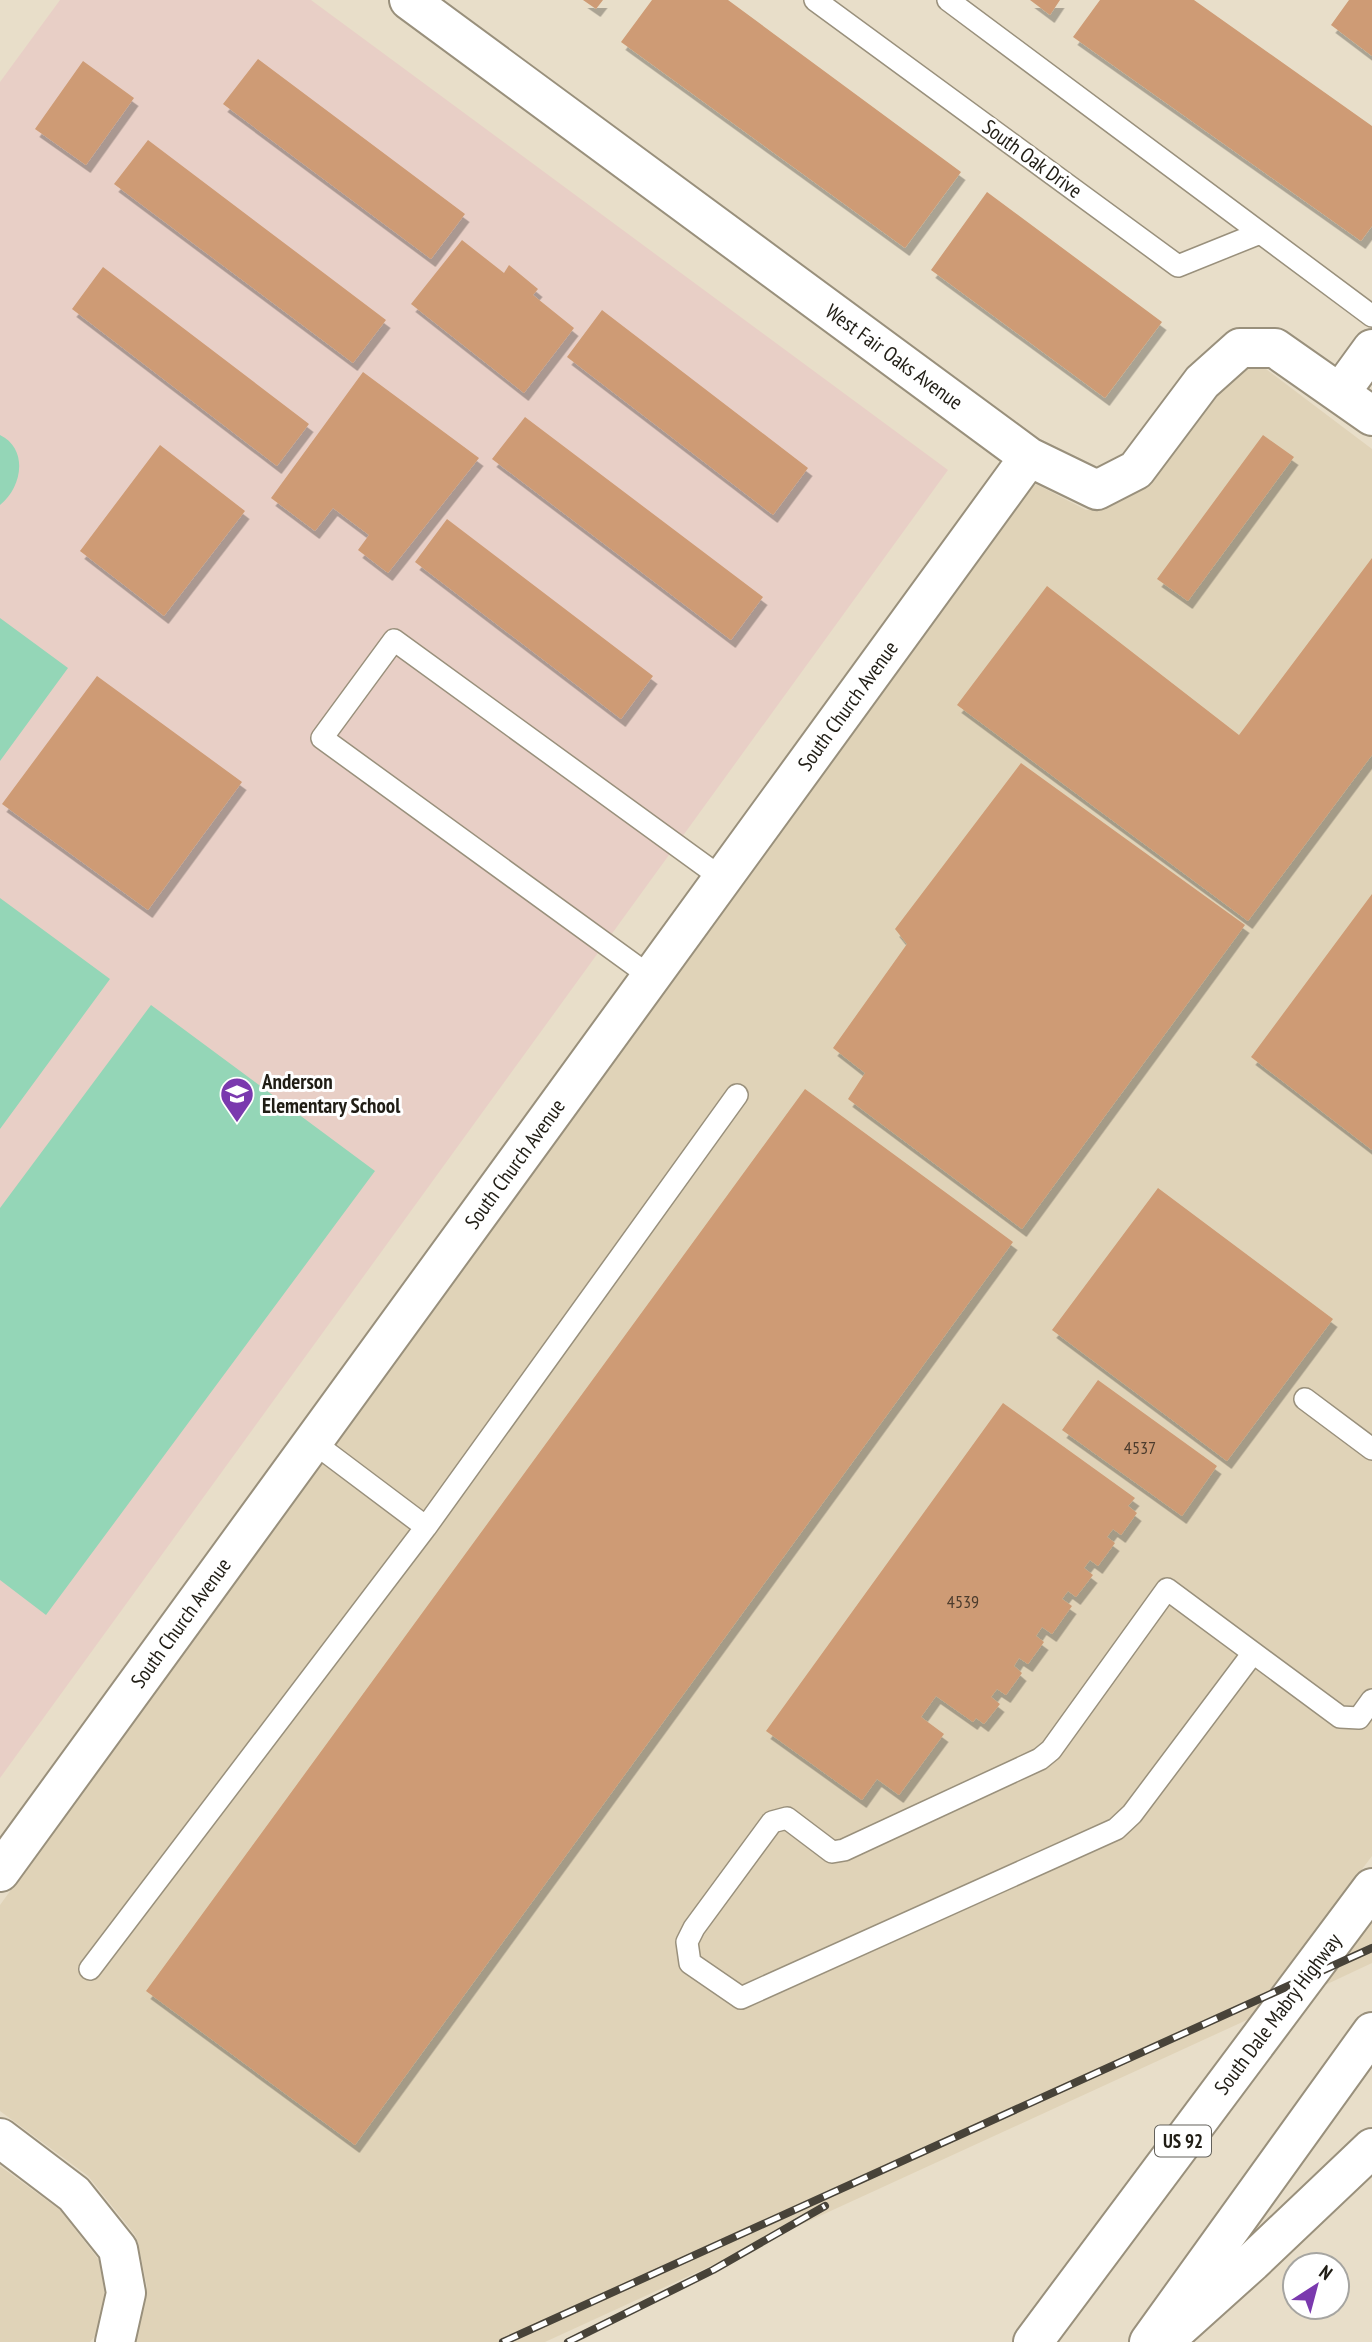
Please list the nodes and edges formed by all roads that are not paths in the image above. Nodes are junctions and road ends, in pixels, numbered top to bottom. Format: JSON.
{"nodes":[{"id":1,"x":409,"y":0,"type":"edge"},
{"id":2,"x":816,"y":0,"type":"edge"},
{"id":3,"x":948,"y":0,"type":"edge"},
{"id":4,"x":1260,"y":233,"type":"junction"},
{"id":5,"x":1372,"y":316,"type":"edge"},
{"id":6,"x":1372,"y":349,"type":"edge"},
{"id":7,"x":1340,"y":393,"type":"junction"},
{"id":8,"x":1372,"y":416,"type":"edge"},
{"id":9,"x":1029,"y":457,"type":"junction"},
{"id":10,"x":723,"y":879,"type":"junction"},
{"id":11,"x":651,"y":977,"type":"junction"},
{"id":12,"x":737,"y":1095,"type":"dead end"},
{"id":13,"x":1305,"y":1399,"type":"dead end"},
{"id":14,"x":313,"y":1442,"type":"junction"},
{"id":15,"x":1372,"y":1449,"type":"edge"},
{"id":16,"x":426,"y":1527,"type":"junction"},
{"id":17,"x":1253,"y":1653,"type":"junction"},
{"id":18,"x":1372,"y":1700,"type":"edge"},
{"id":19,"x":0,"y":1872,"type":"edge"},
{"id":20,"x":1372,"y":1888,"type":"edge"},
{"id":21,"x":90,"y":1969,"type":"dead end"},
{"id":22,"x":1372,"y":2032,"type":"edge"},
{"id":23,"x":0,"y":2138,"type":"edge"},
{"id":24,"x":1372,"y":2148,"type":"edge"},
{"id":25,"x":115,"y":2342,"type":"edge"},
{"id":26,"x":1034,"y":2342,"type":"edge"},
{"id":27,"x":1149,"y":2342,"type":"edge"},
{"id":28,"x":1163,"y":2342,"type":"edge"}],
"edges":[{"from":1,"to":9,"type":"main road","name":"West Fair Oaks Avenue"},
{"from":2,"to":4,"type":"lane","name":"South Oak Drive"},
{"from":3,"to":4,"type":"lane"},
{"from":4,"to":5,"type":"lane"},
{"from":6,"to":7,"type":"main road"},
{"from":7,"to":8,"type":"main road","name":"West Fair Oaks Avenue"},
{"from":7,"to":9,"type":"main road","name":"West Fair Oaks Avenue"},
{"from":9,"to":10,"type":"main road","name":"South Church Avenue"},
{"from":10,"to":11,"type":"main road","name":"South Church Avenue"},
{"from":10,"to":11,"type":"lane"},
{"from":11,"to":14,"type":"main road","name":"South Church Avenue"},
{"from":12,"to":16,"type":"lane"},
{"from":13,"to":15,"type":"lane"},
{"from":14,"to":16,"type":"lane"},
{"from":14,"to":19,"type":"main road","name":"South Church Avenue"},
{"from":16,"to":21,"type":"lane"},
{"from":17,"to":17,"type":"lane"},
{"from":17,"to":18,"type":"lane"},
{"from":20,"to":26,"type":"main road","name":"South Dale Mabry Highway","number":"US 92"},
{"from":22,"to":27,"type":"main road"},
{"from":23,"to":25,"type":"main road"},
{"from":24,"to":28,"type":"main road"}]}
